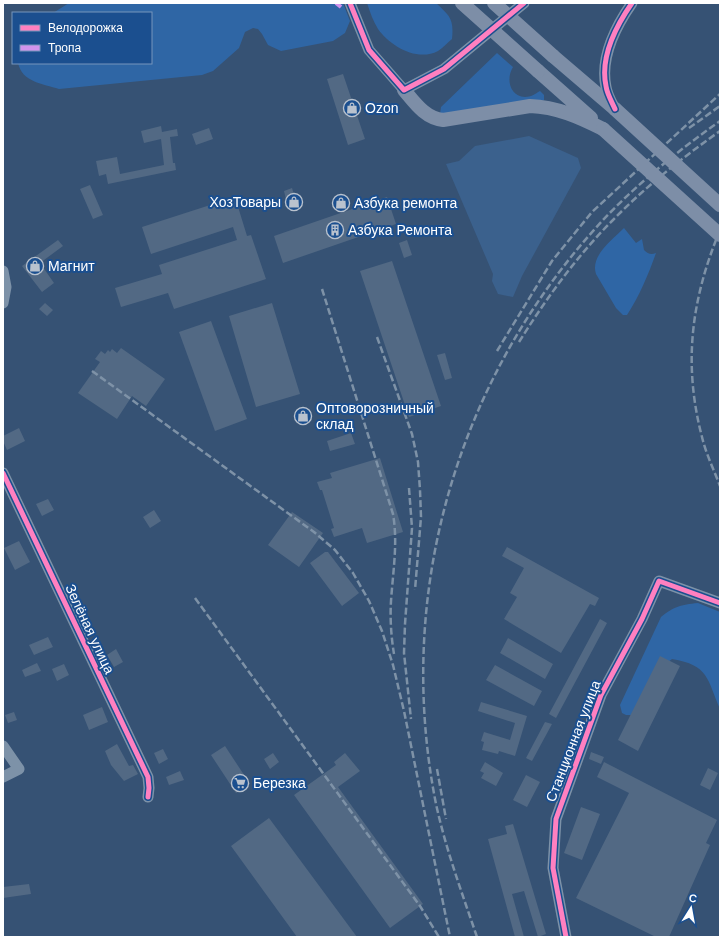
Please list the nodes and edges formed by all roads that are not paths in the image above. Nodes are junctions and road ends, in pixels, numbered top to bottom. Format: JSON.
{"nodes":[{"id":1,"x":350,"y":3,"type":"edge"},
{"id":2,"x":462,"y":3,"type":"edge"},
{"id":3,"x":494,"y":3,"type":"edge"},
{"id":4,"x":524,"y":3,"type":"edge"},
{"id":5,"x":632,"y":3,"type":"edge"},
{"id":6,"x":404,"y":90,"type":"junction"},
{"id":7,"x":615,"y":109,"type":"junction"},
{"id":8,"x":603,"y":129,"type":"junction"},
{"id":9,"x":720,"y":205,"type":"edge"},
{"id":10,"x":720,"y":235,"type":"edge"},
{"id":11,"x":3,"y":271,"type":"edge"},
{"id":12,"x":3,"y":303,"type":"edge"},
{"id":13,"x":3,"y":473,"type":"edge"},
{"id":14,"x":720,"y":603,"type":"edge"},
{"id":15,"x":3,"y":746,"type":"edge"},
{"id":16,"x":3,"y":777,"type":"edge"},
{"id":17,"x":148,"y":797,"type":"dead end"},
{"id":18,"x":566,"y":937,"type":"edge"}],
"edges":[{"from":1,"to":6,"type":"street"},
{"from":2,"to":8,"type":"main road","bridge":true},
{"from":3,"to":7,"type":"main road","bridge":true},
{"from":4,"to":6,"type":"street"},
{"from":5,"to":7,"type":"street"},
{"from":6,"to":8,"type":"main road"},
{"from":7,"to":9,"type":"main road","bridge":true},
{"from":8,"to":10,"type":"main road","bridge":true},
{"from":11,"to":12,"type":"street"},
{"from":13,"to":17,"type":"street","name":"Зелёная улица"},
{"from":14,"to":18,"type":"street","name":"Станционная улица"},
{"from":15,"to":16,"type":"street"}]}
